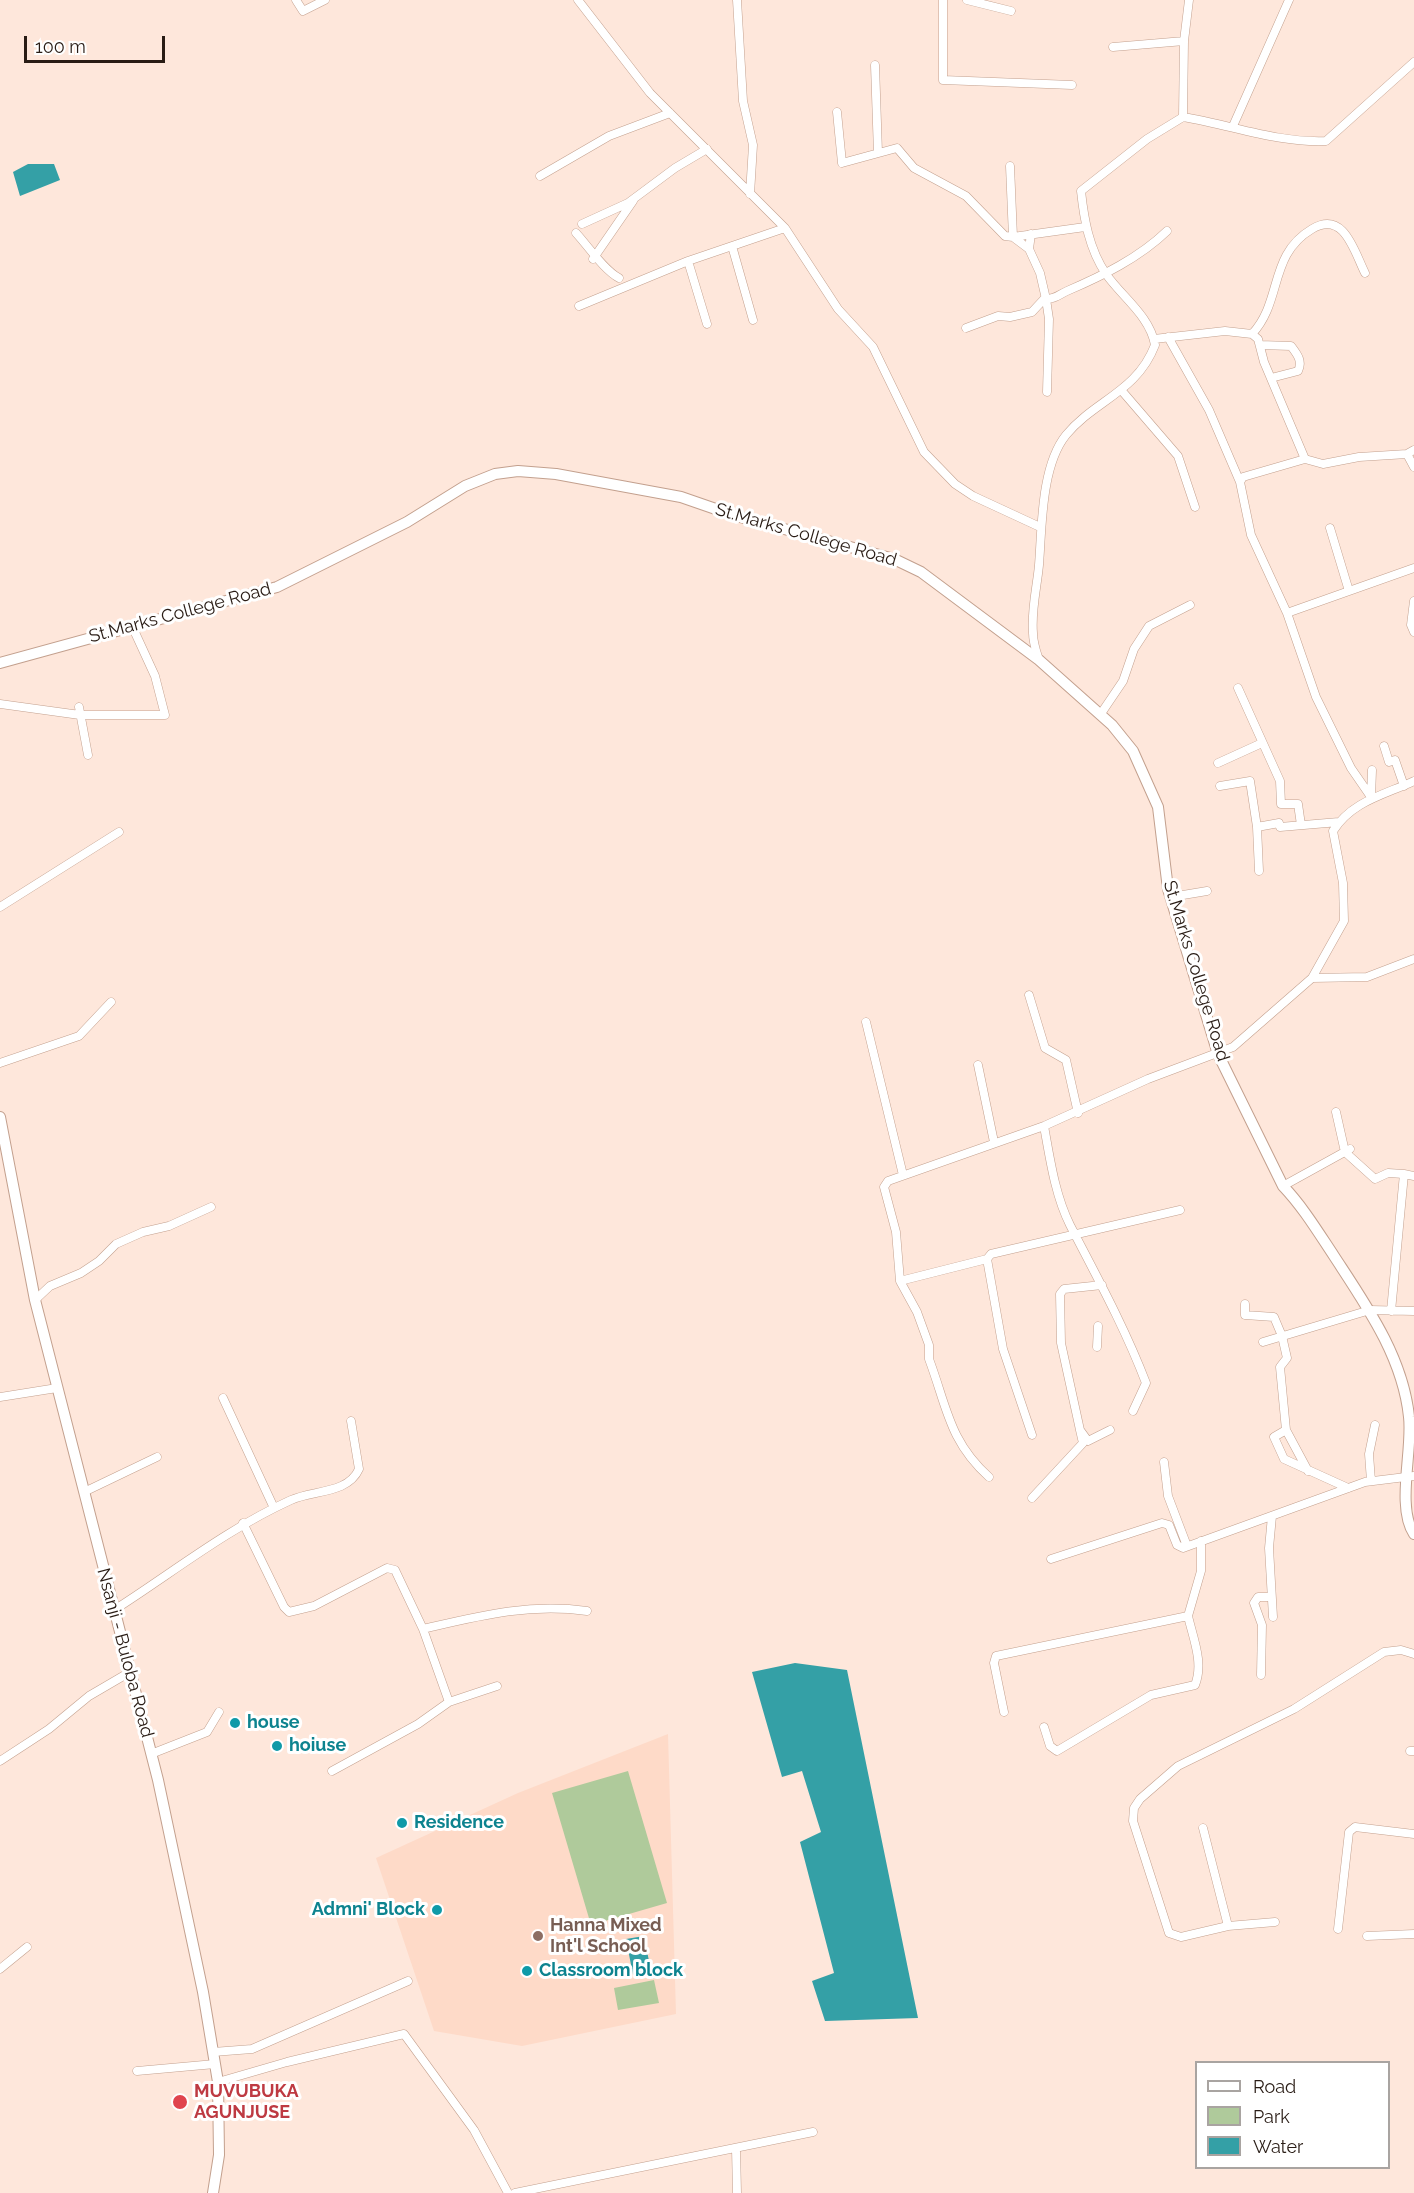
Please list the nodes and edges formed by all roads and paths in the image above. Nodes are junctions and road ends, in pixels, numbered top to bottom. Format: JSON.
{"nodes":[{"id":1,"x":296,"y":0,"type":"edge"},
{"id":2,"x":325,"y":0,"type":"edge"},
{"id":3,"x":578,"y":0,"type":"edge"},
{"id":4,"x":738,"y":0,"type":"edge"},
{"id":5,"x":944,"y":0,"type":"edge"},
{"id":6,"x":967,"y":0,"type":"edge"},
{"id":7,"x":1190,"y":0,"type":"edge"},
{"id":8,"x":1289,"y":0,"type":"edge"},
{"id":9,"x":1011,"y":12,"type":"dead end"},
{"id":10,"x":1184,"y":41,"type":"junction"},
{"id":11,"x":1113,"y":47,"type":"dead end"},
{"id":12,"x":1414,"y":62,"type":"edge"},
{"id":13,"x":875,"y":65,"type":"dead end"},
{"id":14,"x":1072,"y":85,"type":"dead end"},
{"id":15,"x":837,"y":112,"type":"dead end"},
{"id":16,"x":670,"y":113,"type":"junction"},
{"id":17,"x":1183,"y":117,"type":"junction"},
{"id":18,"x":1233,"y":126,"type":"junction"},
{"id":19,"x":707,"y":149,"type":"junction"},
{"id":20,"x":878,"y":153,"type":"junction"},
{"id":21,"x":1010,"y":166,"type":"dead end"},
{"id":22,"x":540,"y":176,"type":"dead end"},
{"id":23,"x":750,"y":194,"type":"junction"},
{"id":24,"x":637,"y":196,"type":"junction"},
{"id":25,"x":582,"y":224,"type":"dead end"},
{"id":26,"x":1084,"y":227,"type":"junction"},
{"id":27,"x":785,"y":228,"type":"junction"},
{"id":28,"x":1167,"y":231,"type":"dead end"},
{"id":29,"x":576,"y":233,"type":"dead end"},
{"id":30,"x":1031,"y":234,"type":"junction"},
{"id":31,"x":1013,"y":237,"type":"junction"},
{"id":32,"x":732,"y":246,"type":"junction"},
{"id":33,"x":1029,"y":249,"type":"junction"},
{"id":34,"x":594,"y":257,"type":"junction"},
{"id":35,"x":688,"y":261,"type":"junction"},
{"id":36,"x":1105,"y":273,"type":"junction"},
{"id":37,"x":1365,"y":273,"type":"dead end"},
{"id":38,"x":619,"y":278,"type":"dead end"},
{"id":39,"x":1045,"y":299,"type":"junction"},
{"id":40,"x":579,"y":306,"type":"dead end"},
{"id":41,"x":753,"y":320,"type":"dead end"},
{"id":42,"x":707,"y":324,"type":"dead end"},
{"id":43,"x":966,"y":328,"type":"dead end"},
{"id":44,"x":1252,"y":334,"type":"junction"},
{"id":45,"x":1168,"y":337,"type":"junction"},
{"id":46,"x":1154,"y":339,"type":"junction"},
{"id":47,"x":1260,"y":345,"type":"junction"},
{"id":48,"x":1271,"y":378,"type":"junction"},
{"id":49,"x":1122,"y":391,"type":"junction"},
{"id":50,"x":1047,"y":392,"type":"dead end"},
{"id":51,"x":1410,"y":452,"type":"edge"},
{"id":52,"x":1305,"y":459,"type":"junction"},
{"id":53,"x":1414,"y":467,"type":"edge"},
{"id":54,"x":1240,"y":482,"type":"junction"},
{"id":55,"x":1195,"y":507,"type":"dead end"},
{"id":56,"x":1040,"y":527,"type":"junction"},
{"id":57,"x":1330,"y":528,"type":"dead end"},
{"id":58,"x":1414,"y":568,"type":"edge"},
{"id":59,"x":1349,"y":591,"type":"junction"},
{"id":60,"x":1414,"y":601,"type":"edge"},
{"id":61,"x":1190,"y":605,"type":"dead end"},
{"id":62,"x":1287,"y":614,"type":"junction"},
{"id":63,"x":132,"y":626,"type":"junction"},
{"id":64,"x":1414,"y":632,"type":"edge"},
{"id":65,"x":1039,"y":660,"type":"junction"},
{"id":66,"x":0,"y":663,"type":"edge"},
{"id":67,"x":1238,"y":688,"type":"dead end"},
{"id":68,"x":0,"y":704,"type":"edge"},
{"id":69,"x":80,"y":711,"type":"junction"},
{"id":70,"x":1100,"y":715,"type":"junction"},
{"id":71,"x":1262,"y":743,"type":"junction"},
{"id":72,"x":1384,"y":746,"type":"dead end"},
{"id":73,"x":88,"y":755,"type":"dead end"},
{"id":74,"x":1218,"y":763,"type":"dead end"},
{"id":75,"x":1372,"y":770,"type":"dead end"},
{"id":76,"x":1414,"y":781,"type":"edge"},
{"id":77,"x":1220,"y":786,"type":"dead end"},
{"id":78,"x":1404,"y":786,"type":"junction"},
{"id":79,"x":1371,"y":797,"type":"junction"},
{"id":80,"x":1339,"y":822,"type":"junction"},
{"id":81,"x":1301,"y":825,"type":"junction"},
{"id":82,"x":1257,"y":827,"type":"junction"},
{"id":83,"x":119,"y":832,"type":"dead end"},
{"id":84,"x":1259,"y":871,"type":"dead end"},
{"id":85,"x":1207,"y":891,"type":"dead end"},
{"id":86,"x":1171,"y":897,"type":"junction"},
{"id":87,"x":0,"y":907,"type":"edge"},
{"id":88,"x":1414,"y":959,"type":"edge"},
{"id":89,"x":1312,"y":978,"type":"junction"},
{"id":90,"x":1029,"y":995,"type":"dead end"},
{"id":91,"x":111,"y":1002,"type":"dead end"},
{"id":92,"x":866,"y":1022,"type":"dead end"},
{"id":93,"x":1218,"y":1054,"type":"junction"},
{"id":94,"x":0,"y":1063,"type":"edge"},
{"id":95,"x":978,"y":1065,"type":"dead end"},
{"id":96,"x":1336,"y":1112,"type":"dead end"},
{"id":97,"x":1078,"y":1113,"type":"junction"},
{"id":98,"x":0,"y":1117,"type":"edge"},
{"id":99,"x":1044,"y":1126,"type":"junction"},
{"id":100,"x":994,"y":1142,"type":"junction"},
{"id":101,"x":1348,"y":1150,"type":"junction"},
{"id":102,"x":1404,"y":1174,"type":"junction"},
{"id":103,"x":903,"y":1175,"type":"junction"},
{"id":104,"x":1414,"y":1176,"type":"edge"},
{"id":105,"x":1283,"y":1186,"type":"junction"},
{"id":106,"x":211,"y":1207,"type":"dead end"},
{"id":107,"x":1180,"y":1210,"type":"dead end"},
{"id":108,"x":1077,"y":1234,"type":"junction"},
{"id":109,"x":987,"y":1259,"type":"junction"},
{"id":110,"x":900,"y":1281,"type":"junction"},
{"id":111,"x":1102,"y":1285,"type":"junction"},
{"id":112,"x":35,"y":1300,"type":"junction"},
{"id":113,"x":1245,"y":1304,"type":"dead end"},
{"id":114,"x":1370,"y":1310,"type":"junction"},
{"id":115,"x":1391,"y":1311,"type":"junction"},
{"id":116,"x":1414,"y":1311,"type":"edge"},
{"id":117,"x":1098,"y":1326,"type":"dead end"},
{"id":118,"x":1282,"y":1336,"type":"junction"},
{"id":119,"x":1263,"y":1342,"type":"dead end"},
{"id":120,"x":1097,"y":1347,"type":"dead end"},
{"id":121,"x":57,"y":1388,"type":"junction"},
{"id":122,"x":0,"y":1398,"type":"edge"},
{"id":123,"x":224,"y":1398,"type":"dead end"},
{"id":124,"x":1133,"y":1411,"type":"dead end"},
{"id":125,"x":351,"y":1421,"type":"dead end"},
{"id":126,"x":1375,"y":1425,"type":"dead end"},
{"id":127,"x":1080,"y":1430,"type":"junction"},
{"id":128,"x":1110,"y":1430,"type":"dead end"},
{"id":129,"x":1286,"y":1430,"type":"junction"},
{"id":130,"x":1032,"y":1435,"type":"dead end"},
{"id":131,"x":157,"y":1457,"type":"dead end"},
{"id":132,"x":1164,"y":1462,"type":"dead end"},
{"id":133,"x":1308,"y":1471,"type":"junction"},
{"id":134,"x":989,"y":1477,"type":"dead end"},
{"id":135,"x":1411,"y":1477,"type":"edge"},
{"id":136,"x":1371,"y":1481,"type":"junction"},
{"id":137,"x":1348,"y":1488,"type":"junction"},
{"id":138,"x":84,"y":1492,"type":"junction"},
{"id":139,"x":1032,"y":1498,"type":"dead end"},
{"id":140,"x":274,"y":1508,"type":"junction"},
{"id":141,"x":1272,"y":1515,"type":"junction"},
{"id":142,"x":243,"y":1523,"type":"junction"},
{"id":143,"x":1414,"y":1534,"type":"edge"},
{"id":144,"x":1201,"y":1541,"type":"junction"},
{"id":145,"x":1187,"y":1546,"type":"junction"},
{"id":146,"x":1051,"y":1559,"type":"dead end"},
{"id":147,"x":1271,"y":1597,"type":"junction"},
{"id":148,"x":114,"y":1610,"type":"junction"},
{"id":149,"x":587,"y":1611,"type":"dead end"},
{"id":150,"x":1188,"y":1616,"type":"junction"},
{"id":151,"x":1273,"y":1617,"type":"dead end"},
{"id":152,"x":423,"y":1629,"type":"junction"},
{"id":153,"x":1414,"y":1654,"type":"edge"},
{"id":154,"x":130,"y":1672,"type":"junction"},
{"id":155,"x":1261,"y":1675,"type":"dead end"},
{"id":156,"x":497,"y":1686,"type":"dead end"},
{"id":157,"x":449,"y":1702,"type":"junction"},
{"id":158,"x":219,"y":1712,"type":"dead end"},
{"id":159,"x":1004,"y":1712,"type":"dead end"},
{"id":160,"x":1044,"y":1727,"type":"dead end"},
{"id":161,"x":151,"y":1754,"type":"junction"},
{"id":162,"x":0,"y":1761,"type":"edge"},
{"id":163,"x":332,"y":1771,"type":"dead end"},
{"id":164,"x":1203,"y":1828,"type":"dead end"},
{"id":165,"x":1414,"y":1834,"type":"edge"},
{"id":166,"x":1275,"y":1922,"type":"dead end"},
{"id":167,"x":1228,"y":1926,"type":"junction"},
{"id":168,"x":1338,"y":1929,"type":"dead end"},
{"id":169,"x":1414,"y":1934,"type":"edge"},
{"id":170,"x":1367,"y":1936,"type":"dead end"},
{"id":171,"x":27,"y":1947,"type":"dead end"},
{"id":172,"x":0,"y":1969,"type":"edge"},
{"id":173,"x":408,"y":1981,"type":"dead end"},
{"id":174,"x":214,"y":2058,"type":"junction"},
{"id":175,"x":137,"y":2071,"type":"dead end"},
{"id":176,"x":218,"y":2082,"type":"junction"},
{"id":177,"x":813,"y":2132,"type":"dead end"},
{"id":178,"x":736,"y":2148,"type":"junction"},
{"id":179,"x":213,"y":2193,"type":"edge"},
{"id":180,"x":508,"y":2193,"type":"edge"},
{"id":181,"x":515,"y":2193,"type":"edge"},
{"id":182,"x":737,"y":2193,"type":"edge"}],
"edges":[{"from":1,"to":2,"type":"street"},
{"from":3,"to":16,"type":"street"},
{"from":4,"to":23,"type":"street"},
{"from":5,"to":14,"type":"street"},
{"from":6,"to":9,"type":"street"},
{"from":7,"to":10,"type":"street"},
{"from":8,"to":18,"type":"street"},
{"from":10,"to":11,"type":"street"},
{"from":10,"to":17,"type":"street"},
{"from":12,"to":18,"type":"street"},
{"from":13,"to":20,"type":"street"},
{"from":15,"to":20,"type":"street"},
{"from":16,"to":19,"type":"street"},
{"from":16,"to":22,"type":"street"},
{"from":17,"to":18,"type":"street"},
{"from":17,"to":26,"type":"street"},
{"from":19,"to":23,"type":"street"},
{"from":19,"to":24,"type":"street"},
{"from":20,"to":31,"type":"street"},
{"from":21,"to":31,"type":"street"},
{"from":23,"to":27,"type":"street"},
{"from":24,"to":25,"type":"street"},
{"from":24,"to":34,"type":"street"},
{"from":26,"to":30,"type":"street"},
{"from":26,"to":36,"type":"street"},
{"from":27,"to":32,"type":"street"},
{"from":27,"to":56,"type":"street"},
{"from":28,"to":36,"type":"street"},
{"from":29,"to":34,"type":"street"},
{"from":30,"to":31,"type":"street"},
{"from":30,"to":33,"type":"street"},
{"from":31,"to":33,"type":"street"},
{"from":32,"to":35,"type":"street"},
{"from":32,"to":41,"type":"street"},
{"from":33,"to":39,"type":"street"},
{"from":34,"to":38,"type":"street"},
{"from":35,"to":40,"type":"street"},
{"from":35,"to":42,"type":"street"},
{"from":36,"to":39,"type":"street"},
{"from":36,"to":46,"type":"street"},
{"from":37,"to":44,"type":"street"},
{"from":39,"to":43,"type":"street"},
{"from":39,"to":50,"type":"street"},
{"from":44,"to":45,"type":"street"},
{"from":44,"to":47,"type":"street"},
{"from":45,"to":46,"type":"street"},
{"from":45,"to":54,"type":"street"},
{"from":46,"to":49,"type":"street"},
{"from":47,"to":48,"type":"street"},
{"from":47,"to":48,"type":"street"},
{"from":48,"to":52,"type":"street"},
{"from":49,"to":55,"type":"street"},
{"from":49,"to":56,"type":"street"},
{"from":51,"to":52,"type":"street"},
{"from":51,"to":53,"type":"street"},
{"from":52,"to":54,"type":"street"},
{"from":54,"to":62,"type":"street"},
{"from":56,"to":65,"type":"street"},
{"from":57,"to":59,"type":"street"},
{"from":58,"to":59,"type":"street"},
{"from":59,"to":62,"type":"street"},
{"from":60,"to":64,"type":"street"},
{"from":61,"to":70,"type":"street"},
{"from":62,"to":79,"type":"street"},
{"from":63,"to":65,"type":"main road","name":"St.Marks College Road"},
{"from":63,"to":66,"type":"main road","name":"St.Marks College Road"},
{"from":63,"to":69,"type":"street"},
{"from":65,"to":70,"type":"main road","name":"St.Marks College Road"},
{"from":67,"to":71,"type":"street"},
{"from":68,"to":69,"type":"street"},
{"from":69,"to":73,"type":"street"},
{"from":70,"to":86,"type":"main road","name":"St.Marks College Road"},
{"from":71,"to":74,"type":"street"},
{"from":71,"to":81,"type":"street"},
{"from":72,"to":78,"type":"street"},
{"from":75,"to":79,"type":"street"},
{"from":76,"to":78,"type":"street"},
{"from":77,"to":82,"type":"street"},
{"from":78,"to":79,"type":"street"},
{"from":79,"to":80,"type":"street"},
{"from":80,"to":81,"type":"street"},
{"from":80,"to":89,"type":"street"},
{"from":81,"to":82,"type":"street"},
{"from":82,"to":84,"type":"street"},
{"from":83,"to":87,"type":"street"},
{"from":85,"to":86,"type":"street"},
{"from":86,"to":93,"type":"main road","name":"St.Marks College Road"},
{"from":88,"to":89,"type":"street"},
{"from":89,"to":93,"type":"street"},
{"from":90,"to":97,"type":"street"},
{"from":91,"to":94,"type":"street"},
{"from":92,"to":103,"type":"street"},
{"from":93,"to":97,"type":"street"},
{"from":93,"to":105,"type":"main road","name":"St.Marks College Road"},
{"from":95,"to":100,"type":"street"},
{"from":96,"to":101,"type":"street"},
{"from":97,"to":99,"type":"street"},
{"from":98,"to":112,"type":"main road","name":"Nsanji - Buloba Road"},
{"from":99,"to":100,"type":"street"},
{"from":99,"to":108,"type":"street"},
{"from":100,"to":103,"type":"street"},
{"from":101,"to":102,"type":"street"},
{"from":101,"to":105,"type":"street"},
{"from":102,"to":104,"type":"street"},
{"from":102,"to":115,"type":"street"},
{"from":103,"to":110,"type":"street"},
{"from":105,"to":114,"type":"main road","name":"St.Marks College Road"},
{"from":106,"to":112,"type":"street"},
{"from":107,"to":108,"type":"street"},
{"from":108,"to":109,"type":"street"},
{"from":108,"to":111,"type":"street"},
{"from":109,"to":110,"type":"street"},
{"from":109,"to":130,"type":"street"},
{"from":110,"to":134,"type":"street"},
{"from":111,"to":124,"type":"street"},
{"from":111,"to":127,"type":"street"},
{"from":112,"to":121,"type":"main road","name":"Nsanji - Buloba Road"},
{"from":113,"to":118,"type":"street"},
{"from":114,"to":115,"type":"street"},
{"from":114,"to":118,"type":"street"},
{"from":114,"to":135,"type":"main road","name":"St.Marks College Road"},
{"from":115,"to":116,"type":"street"},
{"from":117,"to":120,"type":"street"},
{"from":118,"to":119,"type":"street"},
{"from":118,"to":129,"type":"street"},
{"from":121,"to":122,"type":"street"},
{"from":121,"to":138,"type":"main road","name":"Nsanji - Buloba Road"},
{"from":123,"to":140,"type":"street"},
{"from":125,"to":140,"type":"street"},
{"from":126,"to":136,"type":"street"},
{"from":127,"to":128,"type":"street"},
{"from":127,"to":139,"type":"street"},
{"from":129,"to":133,"type":"street"},
{"from":129,"to":133,"type":"street"},
{"from":131,"to":138,"type":"street"},
{"from":132,"to":145,"type":"street"},
{"from":133,"to":137,"type":"street"},
{"from":135,"to":136,"type":"street"},
{"from":135,"to":143,"type":"main road","name":"St.Marks College Road"},
{"from":136,"to":137,"type":"street"},
{"from":137,"to":141,"type":"street"},
{"from":138,"to":148,"type":"main road","name":"Nsanji - Buloba Road"},
{"from":140,"to":142,"type":"street"},
{"from":141,"to":144,"type":"street"},
{"from":141,"to":147,"type":"street"},
{"from":142,"to":148,"type":"street"},
{"from":142,"to":152,"type":"street"},
{"from":144,"to":145,"type":"street"},
{"from":144,"to":150,"type":"street"},
{"from":145,"to":146,"type":"street"},
{"from":147,"to":151,"type":"street"},
{"from":147,"to":155,"type":"street"},
{"from":148,"to":154,"type":"main road","name":"Nsanji - Buloba Road"},
{"from":149,"to":152,"type":"street"},
{"from":150,"to":159,"type":"street"},
{"from":150,"to":160,"type":"street"},
{"from":152,"to":157,"type":"street"},
{"from":153,"to":167,"type":"street"},
{"from":154,"to":161,"type":"main road","name":"Nsanji - Buloba Road"},
{"from":154,"to":162,"type":"street"},
{"from":156,"to":157,"type":"street"},
{"from":157,"to":163,"type":"street"},
{"from":158,"to":161,"type":"street"},
{"from":161,"to":174,"type":"main road","name":"Nsanji - Buloba Road"},
{"from":164,"to":167,"type":"street"},
{"from":165,"to":168,"type":"street"},
{"from":166,"to":167,"type":"street"},
{"from":169,"to":170,"type":"street"},
{"from":171,"to":172,"type":"street"},
{"from":173,"to":174,"type":"street"},
{"from":174,"to":175,"type":"street"},
{"from":174,"to":176,"type":"main road","name":"Nsanji - Buloba Road"},
{"from":176,"to":179,"type":"main road","name":"Nsanji - Buloba Road"},
{"from":176,"to":180,"type":"street"},
{"from":177,"to":178,"type":"street"},
{"from":178,"to":181,"type":"street"},
{"from":178,"to":182,"type":"street"}]}
